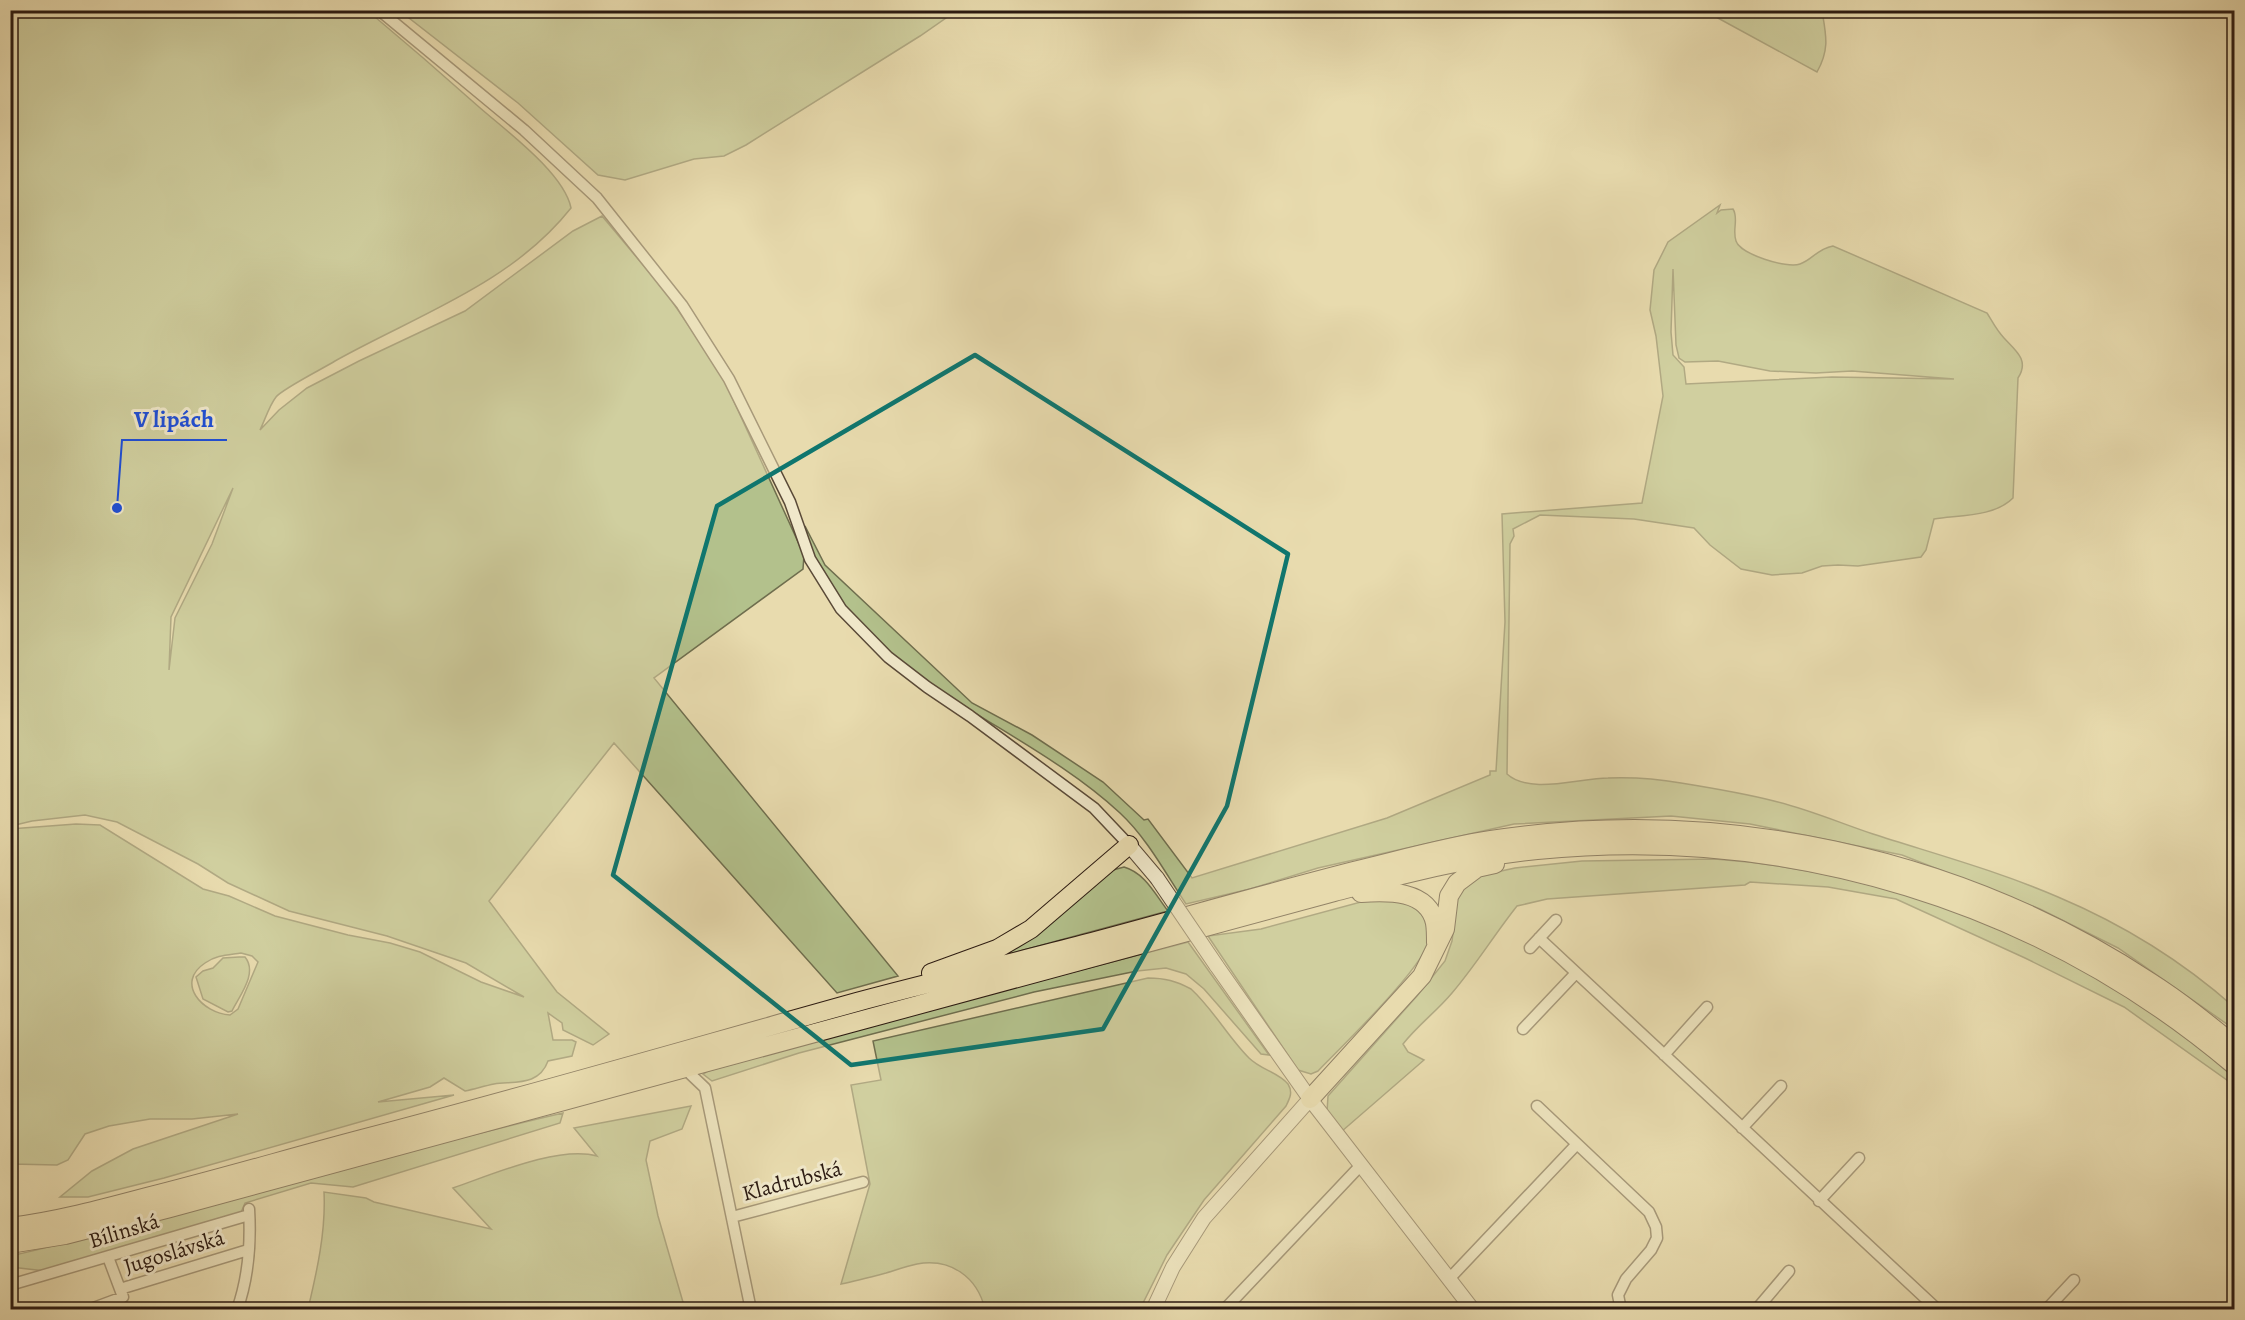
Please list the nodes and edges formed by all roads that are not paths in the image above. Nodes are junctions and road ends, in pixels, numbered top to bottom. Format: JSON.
{"nodes":[{"id":1,"x":379,"y":10,"type":"edge"},
{"id":2,"x":1128,"y":845,"type":"junction"},
{"id":3,"x":1709,"y":848,"type":"junction"},
{"id":4,"x":1556,"y":920,"type":"dead end"},
{"id":5,"x":1214,"y":925,"type":"junction"},
{"id":6,"x":1539,"y":938,"type":"junction"},
{"id":7,"x":1530,"y":948,"type":"dead end"},
{"id":8,"x":1437,"y":950,"type":"junction"},
{"id":9,"x":1576,"y":973,"type":"junction"},
{"id":10,"x":861,"y":1001,"type":"junction"},
{"id":11,"x":1707,"y":1007,"type":"dead end"},
{"id":12,"x":1523,"y":1029,"type":"dead end"},
{"id":13,"x":2235,"y":1045,"type":"edge"},
{"id":14,"x":1664,"y":1055,"type":"junction"},
{"id":15,"x":2235,"y":1065,"type":"edge"},
{"id":16,"x":684,"y":1068,"type":"junction"},
{"id":17,"x":1781,"y":1086,"type":"dead end"},
{"id":18,"x":1310,"y":1099,"type":"junction"},
{"id":19,"x":1537,"y":1106,"type":"dead end"},
{"id":20,"x":1742,"y":1128,"type":"junction"},
{"id":21,"x":1577,"y":1144,"type":"junction"},
{"id":22,"x":1859,"y":1158,"type":"dead end"},
{"id":23,"x":1361,"y":1165,"type":"junction"},
{"id":24,"x":863,"y":1182,"type":"dead end"},
{"id":25,"x":1819,"y":1201,"type":"junction"},
{"id":26,"x":732,"y":1217,"type":"junction"},
{"id":27,"x":10,"y":1227,"type":"edge"},
{"id":28,"x":10,"y":1244,"type":"edge"},
{"id":29,"x":248,"y":1250,"type":"junction"},
{"id":30,"x":108,"y":1257,"type":"junction"},
{"id":31,"x":1789,"y":1271,"type":"dead end"},
{"id":32,"x":1449,"y":1279,"type":"junction"},
{"id":33,"x":2074,"y":1280,"type":"dead end"},
{"id":34,"x":10,"y":1285,"type":"edge"},
{"id":35,"x":120,"y":1289,"type":"junction"},
{"id":36,"x":88,"y":1310,"type":"edge"},
{"id":37,"x":237,"y":1310,"type":"edge"},
{"id":38,"x":751,"y":1310,"type":"edge"},
{"id":39,"x":1153,"y":1310,"type":"edge"},
{"id":40,"x":1224,"y":1310,"type":"edge"},
{"id":41,"x":1473,"y":1310,"type":"edge"},
{"id":42,"x":1621,"y":1310,"type":"edge"},
{"id":43,"x":1756,"y":1310,"type":"edge"},
{"id":44,"x":1938,"y":1310,"type":"edge"},
{"id":45,"x":2046,"y":1310,"type":"edge"}],
"edges":[{"from":1,"to":2,"type":"street"},
{"from":2,"to":10,"type":"highway"},
{"from":2,"to":18,"type":"street","bridge":true},
{"from":3,"to":5,"type":"highway"},
{"from":3,"to":8,"type":"highway"},
{"from":3,"to":15,"type":"highway"},
{"from":4,"to":6,"type":"street"},
{"from":5,"to":8,"type":"highway"},
{"from":5,"to":16,"type":"highway"},
{"from":6,"to":7,"type":"street"},
{"from":6,"to":9,"type":"street"},
{"from":8,"to":18,"type":"highway"},
{"from":9,"to":12,"type":"street"},
{"from":9,"to":14,"type":"street"},
{"from":10,"to":13,"type":"highway"},
{"from":10,"to":27,"type":"highway"},
{"from":11,"to":14,"type":"street"},
{"from":14,"to":20,"type":"street"},
{"from":16,"to":26,"type":"street","name":"Kladrubská"},
{"from":16,"to":28,"type":"highway"},
{"from":17,"to":20,"type":"street"},
{"from":18,"to":23,"type":"street"},
{"from":18,"to":39,"type":"street"},
{"from":19,"to":21,"type":"street"},
{"from":20,"to":25,"type":"street"},
{"from":21,"to":32,"type":"street"},
{"from":21,"to":42,"type":"street"},
{"from":22,"to":25,"type":"street"},
{"from":23,"to":32,"type":"street"},
{"from":23,"to":40,"type":"street"},
{"from":24,"to":26,"type":"street","name":"Kladrubská"},
{"from":25,"to":44,"type":"street"},
{"from":26,"to":38,"type":"street","name":"Kladrubská"},
{"from":29,"to":30,"type":"street","name":"Bílinská"},
{"from":29,"to":35,"type":"street","name":"Jugoslávská"},
{"from":29,"to":37,"type":"street"},
{"from":30,"to":34,"type":"street","name":"Bílinská"},
{"from":30,"to":35,"type":"street"},
{"from":31,"to":43,"type":"street"},
{"from":32,"to":41,"type":"street"},
{"from":33,"to":45,"type":"street"},
{"from":35,"to":36,"type":"street","name":"Jugoslávská"}]}
